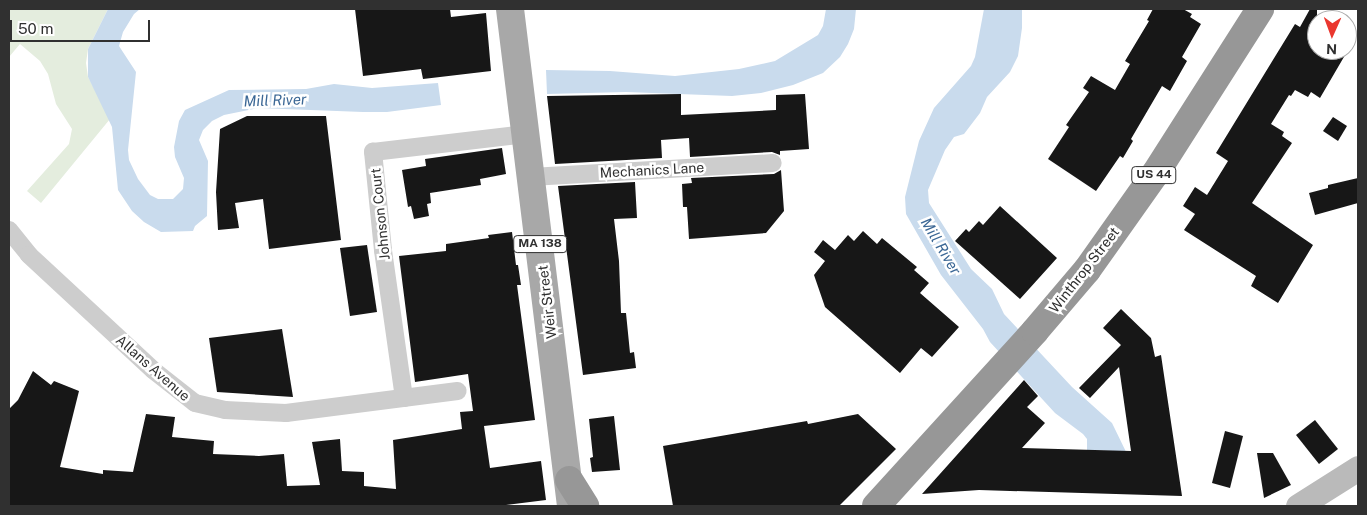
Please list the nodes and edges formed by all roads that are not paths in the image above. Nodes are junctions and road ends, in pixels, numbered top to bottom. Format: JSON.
{"nodes":[{"id":1,"x":510,"y":9,"type":"edge"},
{"id":2,"x":1260,"y":9,"type":"edge"},
{"id":3,"x":526,"y":134,"type":"junction"},
{"id":4,"x":773,"y":163,"type":"dead end"},
{"id":5,"x":531,"y":177,"type":"junction"},
{"id":6,"x":9,"y":230,"type":"edge"},
{"id":7,"x":458,"y":391,"type":"dead end"},
{"id":8,"x":404,"y":398,"type":"junction"},
{"id":9,"x":1358,"y":468,"type":"edge"},
{"id":10,"x":570,"y":493,"type":"edge"},
{"id":11,"x":585,"y":506,"type":"edge"},
{"id":12,"x":876,"y":506,"type":"edge"},
{"id":13,"x":1298,"y":506,"type":"edge"}],
"edges":[{"from":1,"to":3,"type":"main road","name":"Weir Street","number":"MA 138"},
{"from":2,"to":12,"type":"highway","name":"Winthrop Street","number":"US 44"},
{"from":3,"to":5,"type":"main road","name":"Weir Street","number":"MA 138"},
{"from":3,"to":8,"type":"street","name":"Johnson Court"},
{"from":4,"to":5,"type":"street","name":"Mechanics Lane"},
{"from":5,"to":10,"type":"main road","name":"Weir Street","number":"MA 138"},
{"from":6,"to":8,"type":"street","name":"Allans Avenue"},
{"from":7,"to":8,"type":"street","name":"Allans Avenue"},
{"from":9,"to":13,"type":"main road"},
{"from":10,"to":11,"type":"highway","number":"MA 138"}]}
